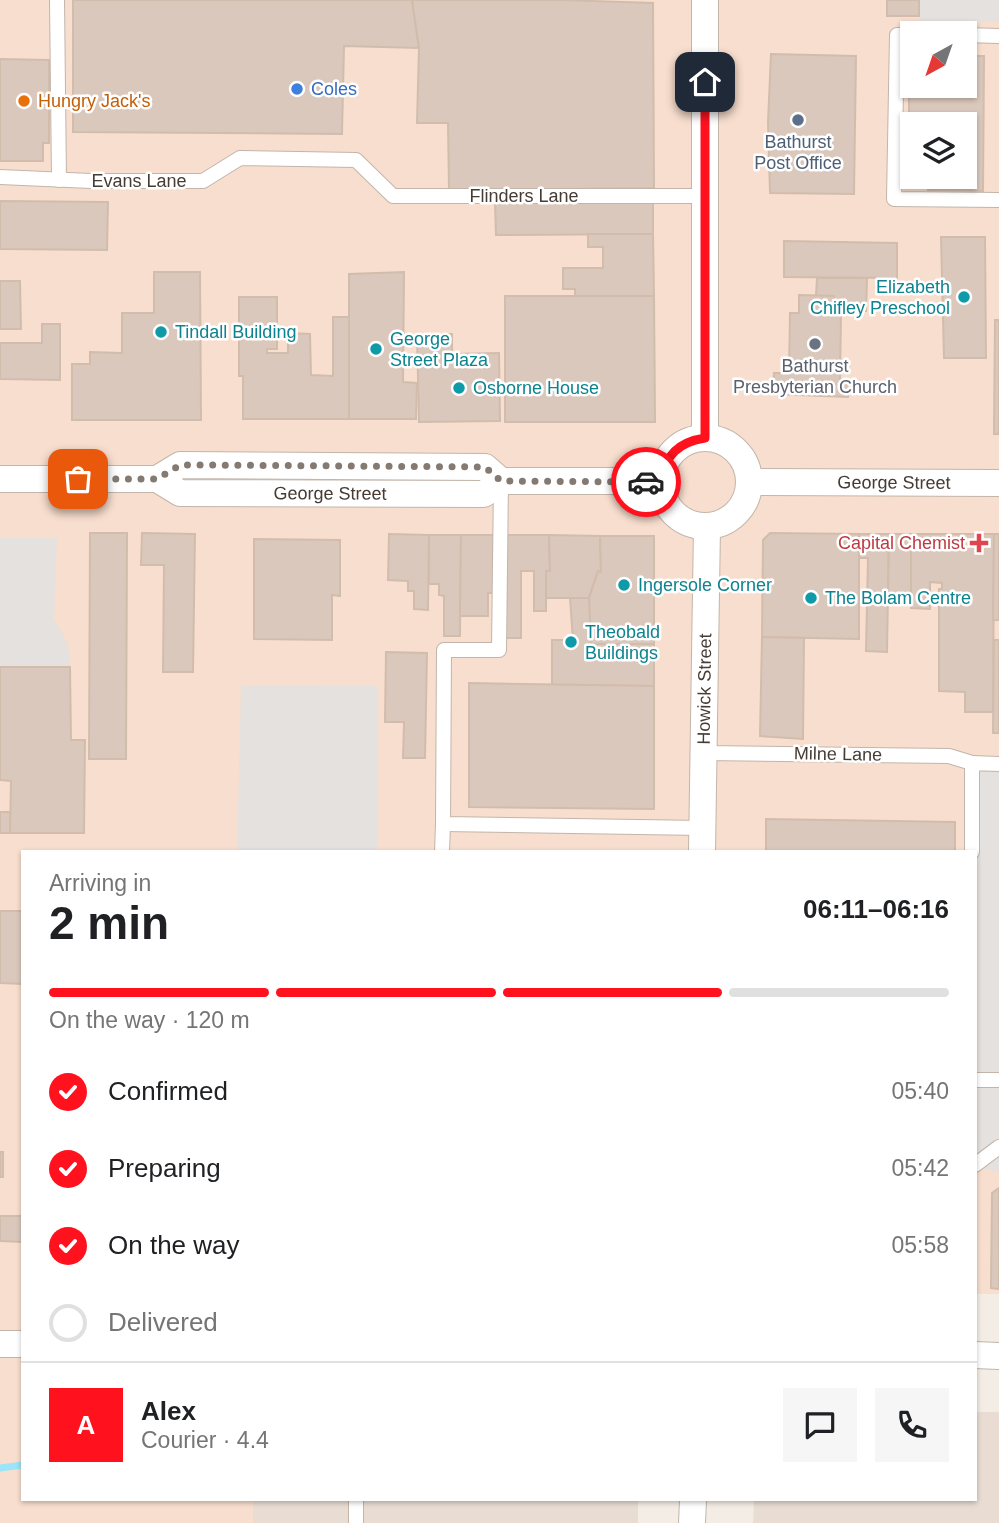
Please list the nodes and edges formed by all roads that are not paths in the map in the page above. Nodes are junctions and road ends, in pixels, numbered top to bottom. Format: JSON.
{"nodes":[{"id":1,"x":57,"y":0,"type":"edge"},
{"id":2,"x":705,"y":0,"type":"edge"},
{"id":3,"x":900,"y":35,"type":"edge"},
{"id":4,"x":977,"y":36,"type":"edge"},
{"id":5,"x":999,"y":36,"type":"edge"},
{"id":6,"x":356,"y":160,"type":"joint"},
{"id":7,"x":0,"y":177,"type":"edge"},
{"id":8,"x":59,"y":180,"type":"junction"},
{"id":9,"x":706,"y":196,"type":"junction"},
{"id":10,"x":999,"y":200,"type":"edge"},
{"id":11,"x":705,"y":438,"type":"junction"},
{"id":12,"x":0,"y":479,"type":"edge"},
{"id":13,"x":501,"y":481,"type":"junction"},
{"id":14,"x":661,"y":481,"type":"junction"},
{"id":15,"x":749,"y":482,"type":"junction"},
{"id":16,"x":999,"y":483,"type":"edge"},
{"id":17,"x":706,"y":526,"type":"junction"},
{"id":18,"x":704,"y":753,"type":"junction"},
{"id":19,"x":972,"y":763,"type":"junction"},
{"id":20,"x":999,"y":764,"type":"edge"},
{"id":21,"x":443,"y":824,"type":"junction"},
{"id":22,"x":703,"y":840,"type":"edge"},
{"id":23,"x":442,"y":850,"type":"edge"},
{"id":24,"x":972,"y":850,"type":"edge"},
{"id":25,"x":977,"y":1080,"type":"edge"},
{"id":26,"x":999,"y":1080,"type":"edge"},
{"id":27,"x":999,"y":1147,"type":"edge"},
{"id":28,"x":977,"y":1164,"type":"edge"},
{"id":29,"x":0,"y":1344,"type":"edge"},
{"id":30,"x":21,"y":1344,"type":"edge"},
{"id":31,"x":977,"y":1355,"type":"edge"},
{"id":32,"x":999,"y":1356,"type":"edge"},
{"id":33,"x":356,"y":1501,"type":"edge"},
{"id":34,"x":692,"y":1501,"type":"edge"},
{"id":35,"x":356,"y":1523,"type":"edge"},
{"id":36,"x":692,"y":1523,"type":"edge"}],
"edges":[{"from":1,"to":8,"type":"lane"},
{"from":2,"to":9,"type":"street"},
{"from":3,"to":10,"type":"lane"},
{"from":4,"to":5,"type":"lane"},
{"from":6,"to":8,"type":"lane","name":"Evans Lane"},
{"from":6,"to":9,"type":"lane","name":"Flinders Lane"},
{"from":7,"to":8,"type":"lane","name":"Evans Lane"},
{"from":9,"to":11,"type":"street"},
{"from":11,"to":14,"type":"street"},
{"from":11,"to":15,"type":"street"},
{"from":12,"to":13,"type":"street","name":"George Street"},
{"from":13,"to":14,"type":"street","name":"George Street"},
{"from":13,"to":21,"type":"lane"},
{"from":14,"to":17,"type":"street"},
{"from":15,"to":16,"type":"street","name":"George Street"},
{"from":15,"to":17,"type":"street"},
{"from":17,"to":18,"type":"street","name":"Howick Street"},
{"from":18,"to":19,"type":"lane","name":"Milne Lane"},
{"from":18,"to":22,"type":"street","name":"Howick Street"},
{"from":19,"to":20,"type":"lane","name":"Milne Lane"},
{"from":19,"to":24,"type":"lane"},
{"from":21,"to":22,"type":"lane"},
{"from":21,"to":23,"type":"lane"},
{"from":25,"to":26,"type":"lane"},
{"from":27,"to":28,"type":"lane"},
{"from":29,"to":30,"type":"street"},
{"from":31,"to":32,"type":"street"},
{"from":33,"to":35,"type":"lane"},
{"from":34,"to":36,"type":"street"}]}
